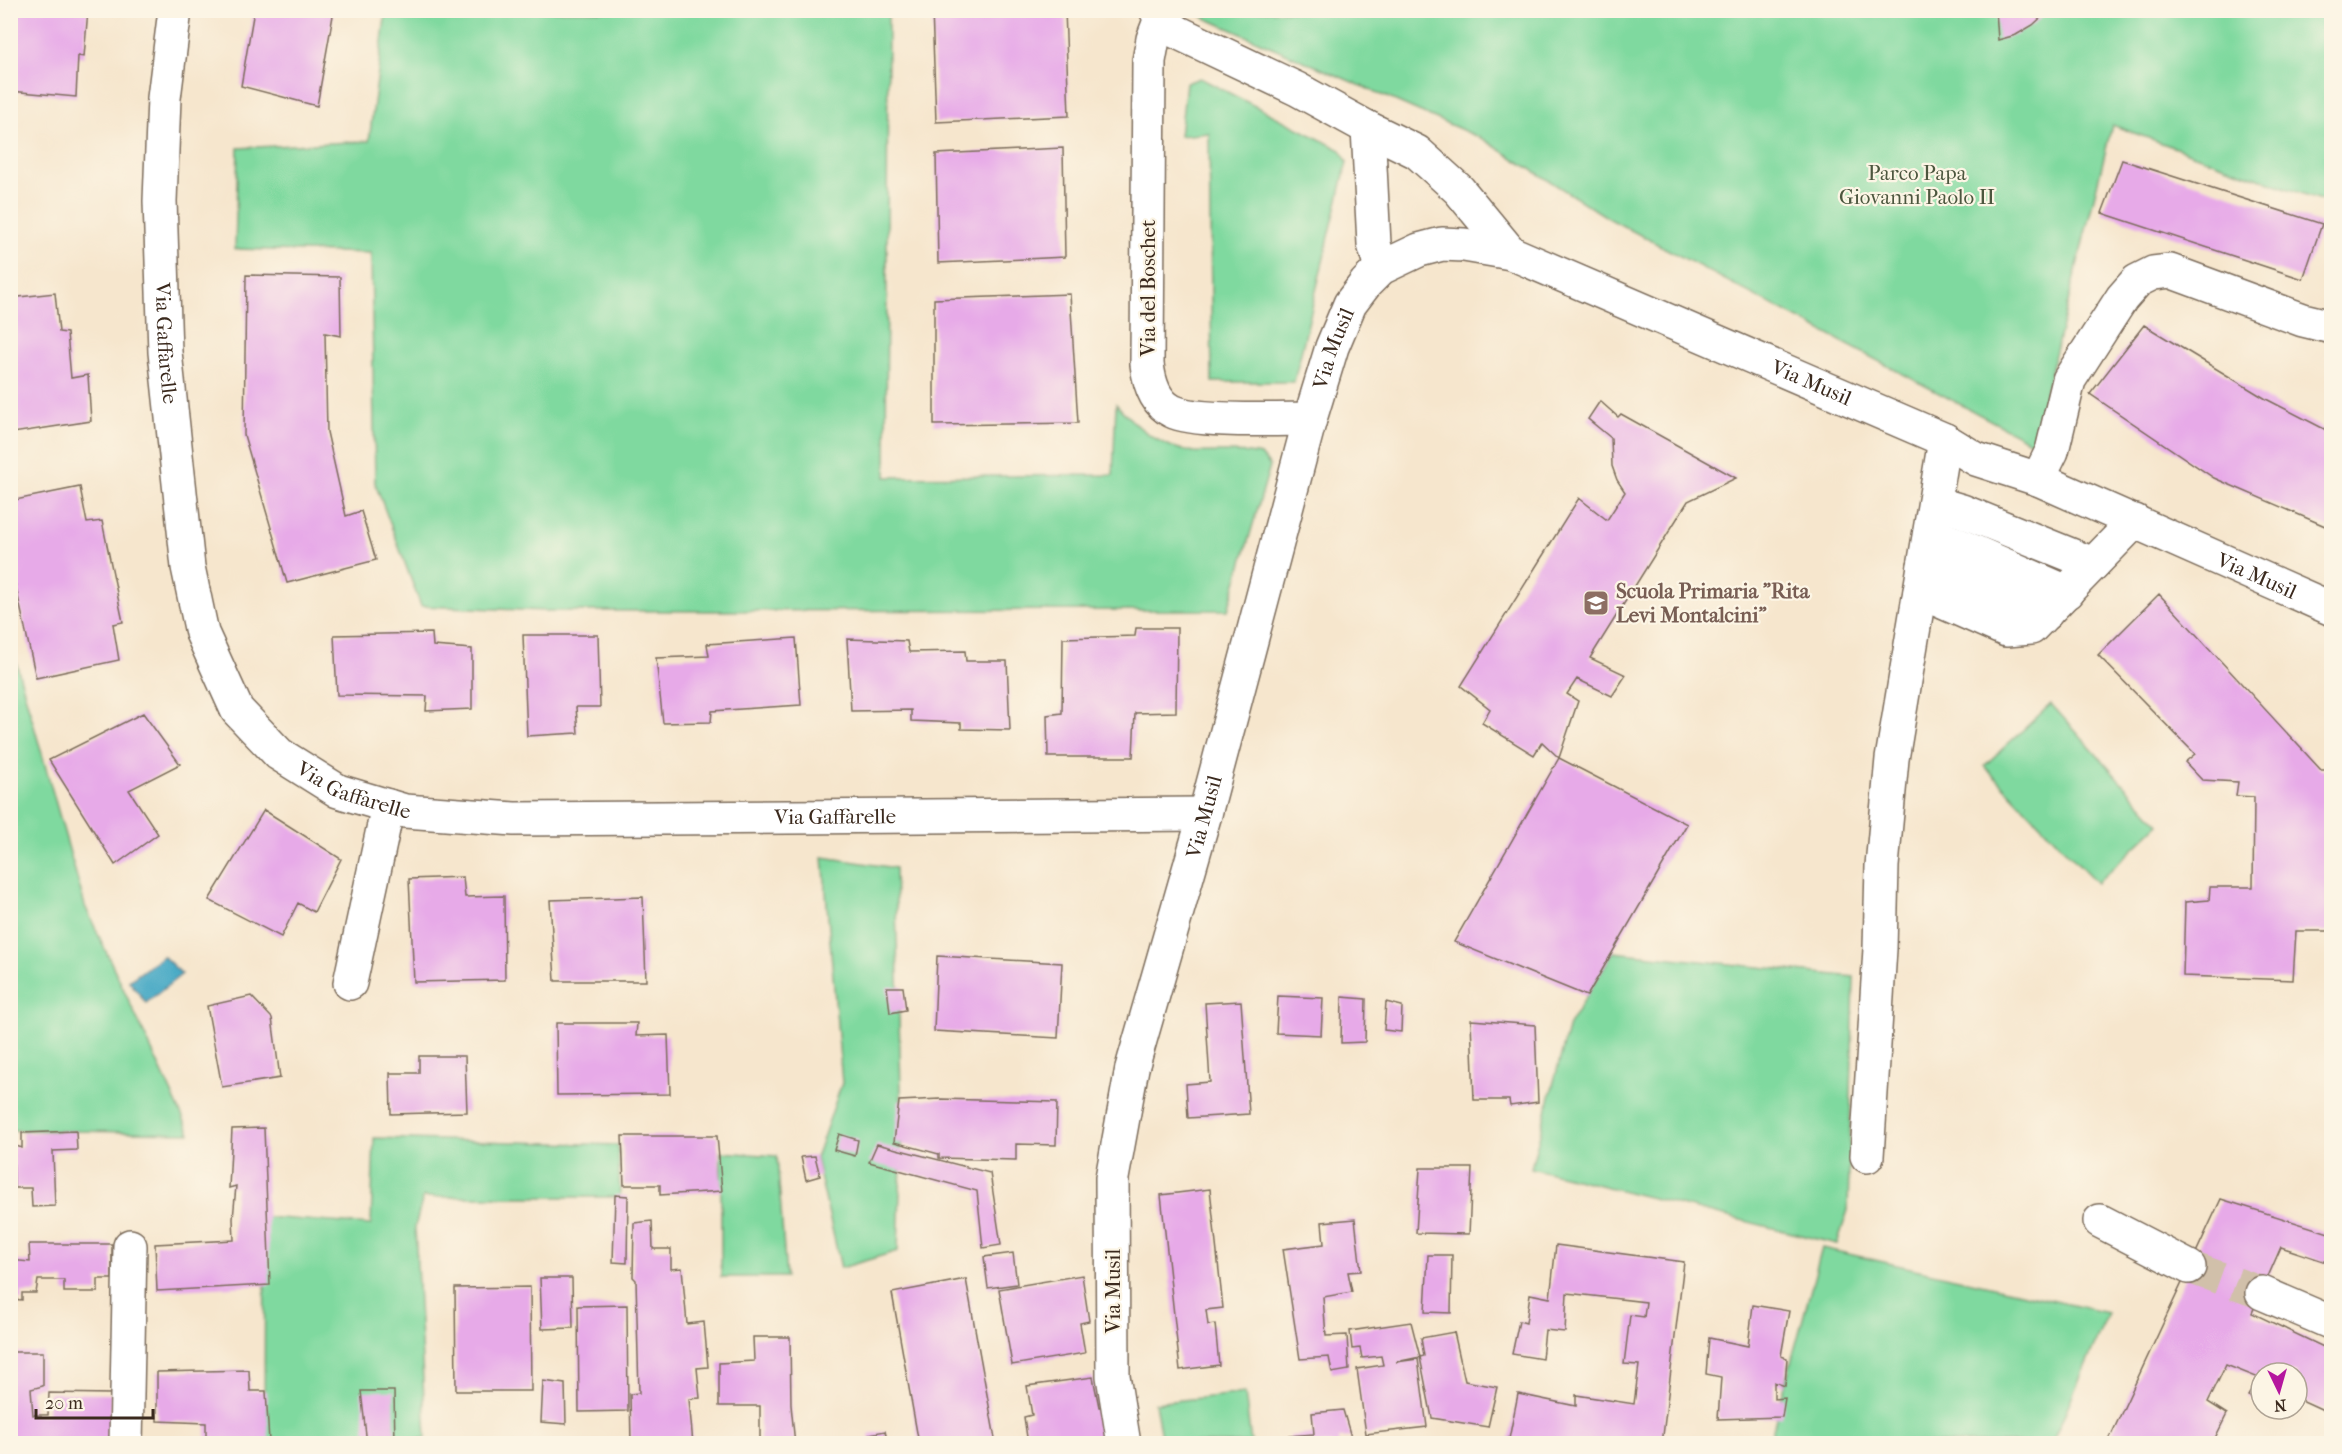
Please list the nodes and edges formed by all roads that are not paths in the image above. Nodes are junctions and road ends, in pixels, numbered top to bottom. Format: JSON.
{"nodes":[{"id":1,"x":175,"y":10,"type":"edge"},
{"id":2,"x":1158,"y":14,"type":"edge"},
{"id":3,"x":1368,"y":128,"type":"junction"},
{"id":4,"x":1511,"y":254,"type":"junction"},
{"id":5,"x":1381,"y":268,"type":"junction"},
{"id":6,"x":2331,"y":327,"type":"edge"},
{"id":7,"x":1310,"y":419,"type":"junction"},
{"id":8,"x":1945,"y":440,"type":"junction"},
{"id":9,"x":2038,"y":478,"type":"junction"},
{"id":10,"x":1935,"y":502,"type":"junction"},
{"id":11,"x":2135,"y":521,"type":"junction"},
{"id":12,"x":1930,"y":534,"type":"junction"},
{"id":13,"x":2093,"y":564,"type":"junction"},
{"id":14,"x":1922,"y":579,"type":"junction"},
{"id":15,"x":2056,"y":603,"type":"junction"},
{"id":16,"x":2331,"y":609,"type":"edge"},
{"id":17,"x":388,"y":806,"type":"junction"},
{"id":18,"x":1205,"y":814,"type":"junction"},
{"id":19,"x":350,"y":984,"type":"dead end"},
{"id":20,"x":1867,"y":1156,"type":"dead end"},
{"id":21,"x":2100,"y":1221,"type":"dead end"},
{"id":22,"x":130,"y":1246,"type":"dead end"},
{"id":23,"x":2189,"y":1267,"type":"tunnel mouth"},
{"id":24,"x":2262,"y":1293,"type":"tunnel mouth"},
{"id":25,"x":2331,"y":1323,"type":"edge"},
{"id":26,"x":126,"y":1443,"type":"edge"},
{"id":27,"x":1124,"y":1443,"type":"edge"}],
"edges":[{"from":1,"to":17,"type":"street","name":"Via Gaffarelle"},
{"from":2,"to":3,"type":"street","name":"Via del Boschet"},
{"from":2,"to":7,"type":"street","name":"Via del Boschet"},
{"from":3,"to":4,"type":"street","name":"Via del Boschet"},
{"from":3,"to":5,"type":"street"},
{"from":4,"to":5,"type":"street","name":"Via Musil"},
{"from":4,"to":8,"type":"street","name":"Via Musil"},
{"from":5,"to":7,"type":"street","name":"Via Musil"},
{"from":6,"to":9,"type":"street"},
{"from":7,"to":18,"type":"street","name":"Via Musil"},
{"from":8,"to":9,"type":"street","name":"Via Musil"},
{"from":8,"to":10,"type":"street"},
{"from":9,"to":11,"type":"street","name":"Via Musil"},
{"from":10,"to":12,"type":"street"},
{"from":10,"to":13,"type":"street"},
{"from":11,"to":13,"type":"street"},
{"from":11,"to":16,"type":"street","name":"Via Musil"},
{"from":12,"to":14,"type":"street"},
{"from":12,"to":15,"type":"street"},
{"from":13,"to":15,"type":"street"},
{"from":14,"to":15,"type":"street"},
{"from":14,"to":20,"type":"street"},
{"from":17,"to":18,"type":"street","name":"Via Gaffarelle"},
{"from":17,"to":19,"type":"street"},
{"from":18,"to":27,"type":"street","name":"Via Musil"},
{"from":21,"to":23,"type":"street"},
{"from":22,"to":26,"type":"street"},
{"from":24,"to":25,"type":"street"}]}
